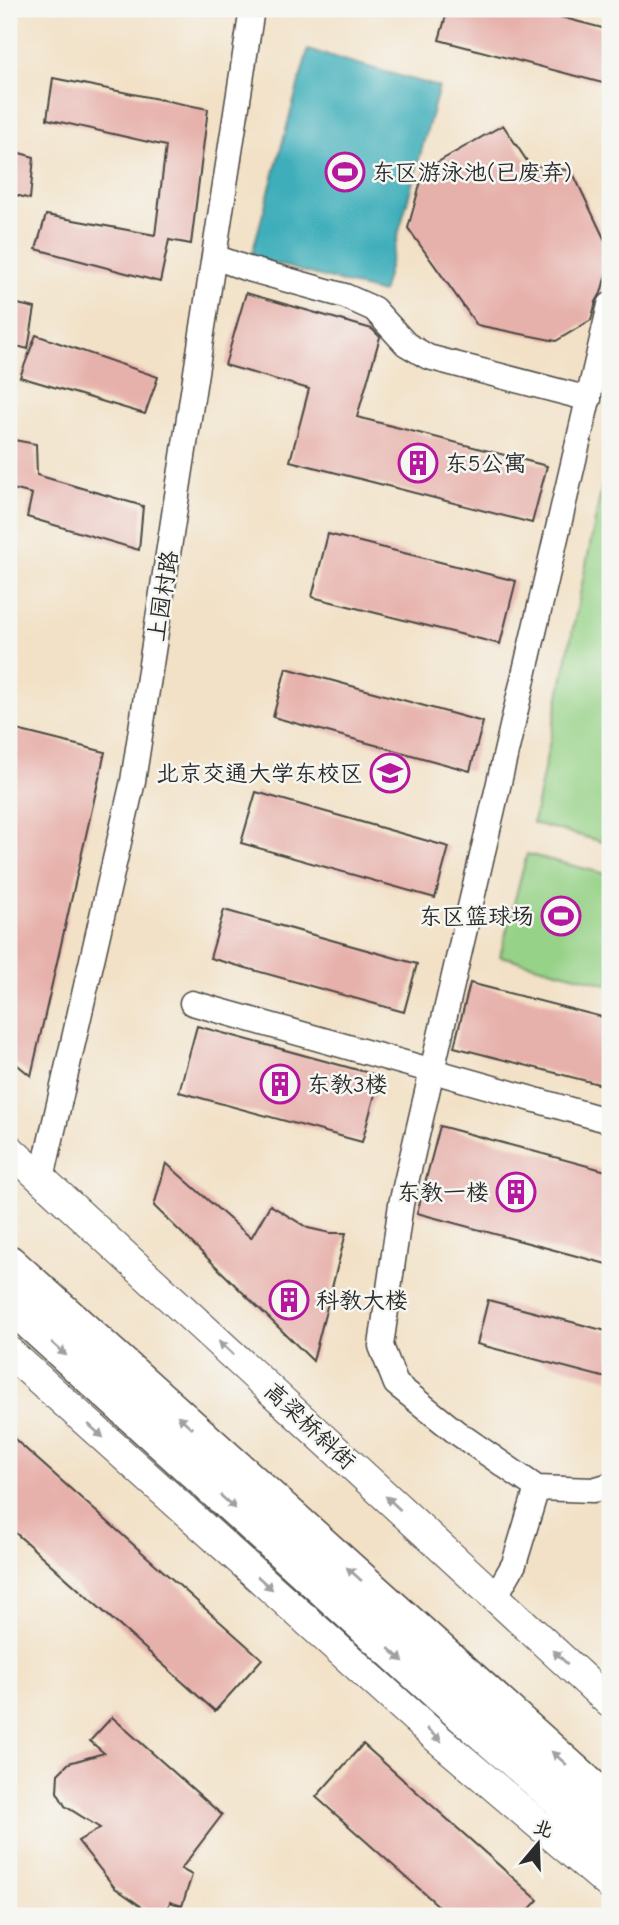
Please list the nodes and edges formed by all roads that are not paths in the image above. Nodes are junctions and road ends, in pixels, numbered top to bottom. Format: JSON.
{"nodes":[{"id":1,"x":252,"y":9,"type":"edge"},
{"id":2,"x":215,"y":257,"type":"junction"},
{"id":3,"x":610,"y":305,"type":"edge"},
{"id":4,"x":589,"y":399,"type":"junction"},
{"id":5,"x":192,"y":1003,"type":"dead end"},
{"id":6,"x":430,"y":1071,"type":"junction"},
{"id":7,"x":610,"y":1121,"type":"edge"},
{"id":8,"x":9,"y":1149,"type":"edge"},
{"id":9,"x":42,"y":1178,"type":"junction"},
{"id":10,"x":9,"y":1264,"type":"edge"},
{"id":11,"x":9,"y":1303,"type":"edge"},
{"id":12,"x":9,"y":1352,"type":"edge"},
{"id":13,"x":610,"y":1485,"type":"edge"},
{"id":14,"x":537,"y":1488,"type":"junction"},
{"id":15,"x":495,"y":1597,"type":"junction"},
{"id":16,"x":610,"y":1703,"type":"edge"},
{"id":17,"x":610,"y":1804,"type":"edge"},
{"id":18,"x":610,"y":1844,"type":"edge"},
{"id":19,"x":610,"y":1885,"type":"edge"}],
"edges":[{"from":1,"to":2,"type":"street","name":"上园村路"},
{"from":2,"to":4,"type":"street"},
{"from":2,"to":9,"type":"street","name":"上园村路"},
{"from":3,"to":4,"type":"street"},
{"from":4,"to":6,"type":"street"},
{"from":5,"to":6,"type":"street"},
{"from":6,"to":7,"type":"street"},
{"from":6,"to":14,"type":"street"},
{"from":8,"to":9,"type":"street","name":"高梁桥斜街"},
{"from":15,"to":9,"type":"street","name":"高梁桥斜街","one_way":true},
{"from":17,"to":10,"type":"main road","one_way":true},
{"from":11,"to":18,"type":"main road","one_way":true},
{"from":12,"to":19,"type":"street","one_way":true},
{"from":13,"to":14,"type":"street"},
{"from":14,"to":15,"type":"street"},
{"from":16,"to":15,"type":"street","name":"高梁桥斜街","one_way":true}]}
